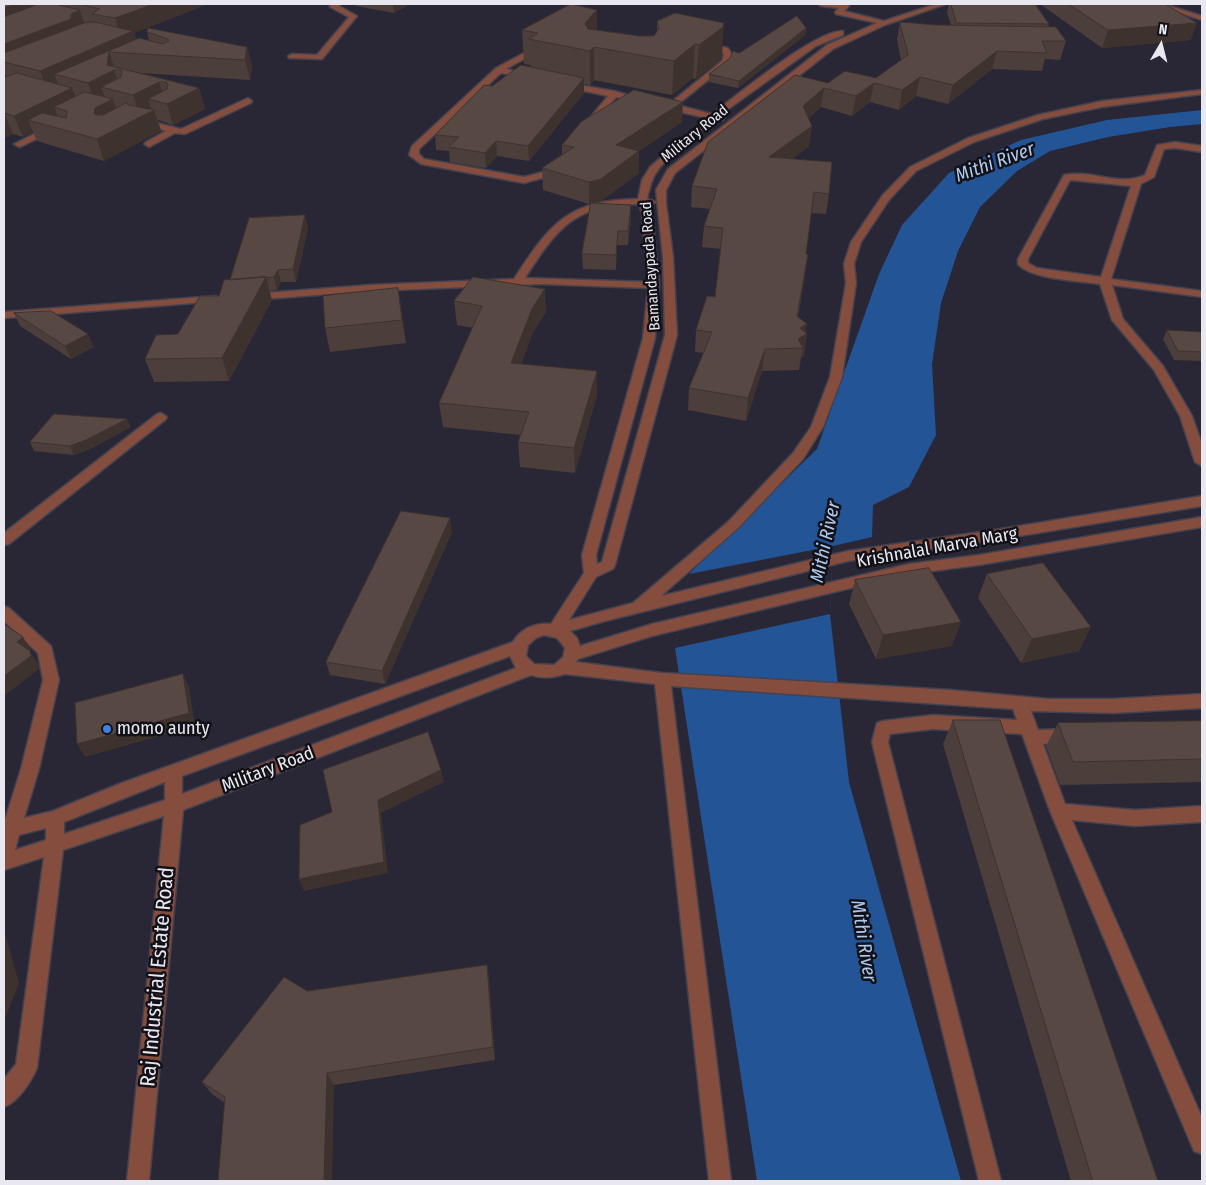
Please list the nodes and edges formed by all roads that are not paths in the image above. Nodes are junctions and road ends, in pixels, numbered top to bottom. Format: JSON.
{"nodes":[{"id":1,"x":337,"y":4,"type":"edge"},
{"id":2,"x":820,"y":4,"type":"edge"},
{"id":3,"x":1156,"y":4,"type":"edge"},
{"id":4,"x":846,"y":5,"type":"edge"},
{"id":5,"x":929,"y":5,"type":"edge"},
{"id":6,"x":1202,"y":18,"type":"edge"},
{"id":7,"x":872,"y":21,"type":"junction"},
{"id":8,"x":884,"y":23,"type":"junction"},
{"id":9,"x":900,"y":30,"type":"edge"},
{"id":10,"x":549,"y":41,"type":"edge"},
{"id":11,"x":692,"y":42,"type":"edge"},
{"id":12,"x":292,"y":56,"type":"dead end"},
{"id":13,"x":499,"y":70,"type":"junction"},
{"id":14,"x":537,"y":78,"type":"edge"},
{"id":15,"x":556,"y":82,"type":"edge"},
{"id":16,"x":1202,"y":92,"type":"edge"},
{"id":17,"x":614,"y":94,"type":"junction"},
{"id":18,"x":744,"y":95,"type":"junction"},
{"id":19,"x":764,"y":99,"type":"junction"},
{"id":20,"x":248,"y":101,"type":"dead end"},
{"id":21,"x":670,"y":107,"type":"junction"},
{"id":22,"x":156,"y":113,"type":"edge"},
{"id":23,"x":714,"y":116,"type":"junction"},
{"id":24,"x":54,"y":117,"type":"edge"},
{"id":25,"x":735,"y":121,"type":"junction"},
{"id":26,"x":63,"y":122,"type":"edge"},
{"id":27,"x":49,"y":129,"type":"junction"},
{"id":28,"x":585,"y":130,"type":"edge"},
{"id":29,"x":172,"y":131,"type":"junction"},
{"id":30,"x":63,"y":133,"type":"edge"},
{"id":31,"x":18,"y":134,"type":"edge"},
{"id":32,"x":19,"y":144,"type":"edge"},
{"id":33,"x":149,"y":144,"type":"edge"},
{"id":34,"x":1202,"y":148,"type":"edge"},
{"id":35,"x":562,"y":159,"type":"edge"},
{"id":36,"x":653,"y":169,"type":"junction"},
{"id":37,"x":671,"y":171,"type":"junction"},
{"id":38,"x":1137,"y":182,"type":"junction"},
{"id":39,"x":644,"y":190,"type":"junction"},
{"id":40,"x":661,"y":190,"type":"junction"},
{"id":41,"x":642,"y":201,"type":"junction"},
{"id":42,"x":661,"y":202,"type":"junction"},
{"id":43,"x":652,"y":256,"type":"junction"},
{"id":44,"x":668,"y":257,"type":"junction"},
{"id":45,"x":1105,"y":281,"type":"junction"},
{"id":46,"x":517,"y":282,"type":"junction"},
{"id":47,"x":654,"y":285,"type":"junction"},
{"id":48,"x":1202,"y":294,"type":"edge"},
{"id":49,"x":242,"y":297,"type":"edge"},
{"id":50,"x":223,"y":299,"type":"edge"},
{"id":51,"x":4,"y":315,"type":"edge"},
{"id":52,"x":636,"y":388,"type":"junction"},
{"id":53,"x":656,"y":389,"type":"junction"},
{"id":54,"x":161,"y":417,"type":"dead end"},
{"id":55,"x":1202,"y":462,"type":"edge"},
{"id":56,"x":611,"y":476,"type":"junction"},
{"id":57,"x":631,"y":480,"type":"junction"},
{"id":58,"x":1202,"y":500,"type":"edge"},
{"id":59,"x":1202,"y":522,"type":"edge"},
{"id":60,"x":4,"y":540,"type":"edge"},
{"id":61,"x":591,"y":573,"type":"junction"},
{"id":62,"x":645,"y":606,"type":"junction"},
{"id":63,"x":4,"y":612,"type":"edge"},
{"id":64,"x":555,"y":630,"type":"junction"},
{"id":65,"x":517,"y":647,"type":"junction"},
{"id":66,"x":573,"y":654,"type":"junction"},
{"id":67,"x":562,"y":667,"type":"junction"},
{"id":68,"x":530,"y":669,"type":"junction"},
{"id":69,"x":667,"y":679,"type":"junction"},
{"id":70,"x":1202,"y":701,"type":"edge"},
{"id":71,"x":1019,"y":702,"type":"junction"},
{"id":72,"x":1031,"y":732,"type":"junction"},
{"id":73,"x":1083,"y":735,"type":"edge"},
{"id":74,"x":173,"y":773,"type":"junction"},
{"id":75,"x":174,"y":806,"type":"junction"},
{"id":76,"x":1059,"y":811,"type":"junction"},
{"id":77,"x":1202,"y":814,"type":"edge"},
{"id":78,"x":55,"y":818,"type":"junction"},
{"id":79,"x":7,"y":830,"type":"edge"},
{"id":80,"x":55,"y":844,"type":"junction"},
{"id":81,"x":4,"y":855,"type":"edge"},
{"id":82,"x":4,"y":862,"type":"edge"},
{"id":83,"x":4,"y":1096,"type":"edge"},
{"id":84,"x":1202,"y":1143,"type":"edge"},
{"id":85,"x":138,"y":1181,"type":"edge"},
{"id":86,"x":720,"y":1181,"type":"edge"},
{"id":87,"x":990,"y":1181,"type":"edge"}],
"edges":[{"from":1,"to":12,"type":"street"},
{"from":2,"to":4,"type":"street"},
{"from":3,"to":6,"type":"street"},
{"from":4,"to":7,"type":"street"},
{"from":5,"to":7,"type":"street","name":"Military Road"},
{"from":5,"to":8,"type":"street","name":"Bamandaypada Road"},
{"from":7,"to":8,"type":"street"},
{"from":7,"to":18,"type":"street","name":"Military Road"},
{"from":8,"to":9,"type":"street"},
{"from":8,"to":19,"type":"street","name":"Bamandaypada Road"},
{"from":10,"to":13,"type":"street"},
{"from":11,"to":21,"type":"street"},
{"from":13,"to":14,"type":"street"},
{"from":13,"to":35,"type":"street"},
{"from":15,"to":17,"type":"street"},
{"from":16,"to":62,"type":"street"},
{"from":17,"to":21,"type":"street"},
{"from":17,"to":28,"type":"street"},
{"from":18,"to":19,"type":"street"},
{"from":18,"to":23,"type":"street","name":"Military Road"},
{"from":19,"to":25,"type":"street","name":"Bamandaypada Road"},
{"from":20,"to":29,"type":"street"},
{"from":21,"to":23,"type":"street"},
{"from":22,"to":29,"type":"street"},
{"from":23,"to":25,"type":"street"},
{"from":23,"to":36,"type":"street","name":"Military Road"},
{"from":24,"to":31,"type":"street"},
{"from":25,"to":37,"type":"street","name":"Bamandaypada Road"},
{"from":26,"to":27,"type":"street"},
{"from":27,"to":30,"type":"street"},
{"from":27,"to":32,"type":"street"},
{"from":29,"to":33,"type":"street"},
{"from":34,"to":38,"type":"street"},
{"from":36,"to":37,"type":"street"},
{"from":36,"to":39,"type":"street","name":"Military Road"},
{"from":37,"to":40,"type":"street","name":"Bamandaypada Road"},
{"from":38,"to":45,"type":"street"},
{"from":38,"to":45,"type":"street"},
{"from":39,"to":40,"type":"street"},
{"from":39,"to":41,"type":"street","name":"Military Road"},
{"from":40,"to":42,"type":"street","name":"Bamandaypada Road"},
{"from":41,"to":42,"type":"street"},
{"from":41,"to":43,"type":"street","name":"Military Road"},
{"from":41,"to":46,"type":"street"},
{"from":42,"to":44,"type":"street","name":"Bamandaypada Road"},
{"from":43,"to":44,"type":"street"},
{"from":43,"to":47,"type":"street","name":"Military Road"},
{"from":44,"to":53,"type":"street","name":"Bamandaypada Road"},
{"from":45,"to":48,"type":"street"},
{"from":45,"to":55,"type":"street"},
{"from":46,"to":47,"type":"street"},
{"from":46,"to":49,"type":"street"},
{"from":47,"to":52,"type":"street","name":"Military Road"},
{"from":50,"to":51,"type":"street"},
{"from":52,"to":53,"type":"street"},
{"from":52,"to":56,"type":"street","name":"Military Road"},
{"from":53,"to":57,"type":"street","name":"Bamandaypada Road"},
{"from":54,"to":60,"type":"street"},
{"from":56,"to":57,"type":"street"},
{"from":56,"to":61,"type":"street","name":"Military Road"},
{"from":57,"to":61,"type":"street","name":"Bamandaypada Road"},
{"from":58,"to":62,"type":"street"},
{"from":59,"to":66,"type":"street","name":"Krishnalal Marva Marg"},
{"from":61,"to":64,"type":"street"},
{"from":62,"to":64,"type":"street"},
{"from":63,"to":79,"type":"street"},
{"from":64,"to":65,"type":"street"},
{"from":64,"to":66,"type":"street"},
{"from":65,"to":68,"type":"street"},
{"from":65,"to":74,"type":"street"},
{"from":66,"to":67,"type":"street"},
{"from":67,"to":68,"type":"street"},
{"from":67,"to":69,"type":"street"},
{"from":68,"to":75,"type":"street","name":"Military Road"},
{"from":69,"to":71,"type":"street"},
{"from":69,"to":86,"type":"street"},
{"from":70,"to":71,"type":"street"},
{"from":71,"to":72,"type":"street"},
{"from":72,"to":73,"type":"street"},
{"from":72,"to":76,"type":"street"},
{"from":72,"to":87,"type":"street"},
{"from":74,"to":75,"type":"street","name":"Raj Industrial Estate Road"},
{"from":74,"to":78,"type":"street"},
{"from":75,"to":80,"type":"street","name":"Military Road"},
{"from":75,"to":85,"type":"street","name":"Raj Industrial Estate Road"},
{"from":76,"to":77,"type":"street"},
{"from":76,"to":84,"type":"street"},
{"from":78,"to":79,"type":"street"},
{"from":78,"to":80,"type":"street"},
{"from":79,"to":81,"type":"street"},
{"from":80,"to":82,"type":"street","name":"Military Road"},
{"from":80,"to":83,"type":"street"}]}
